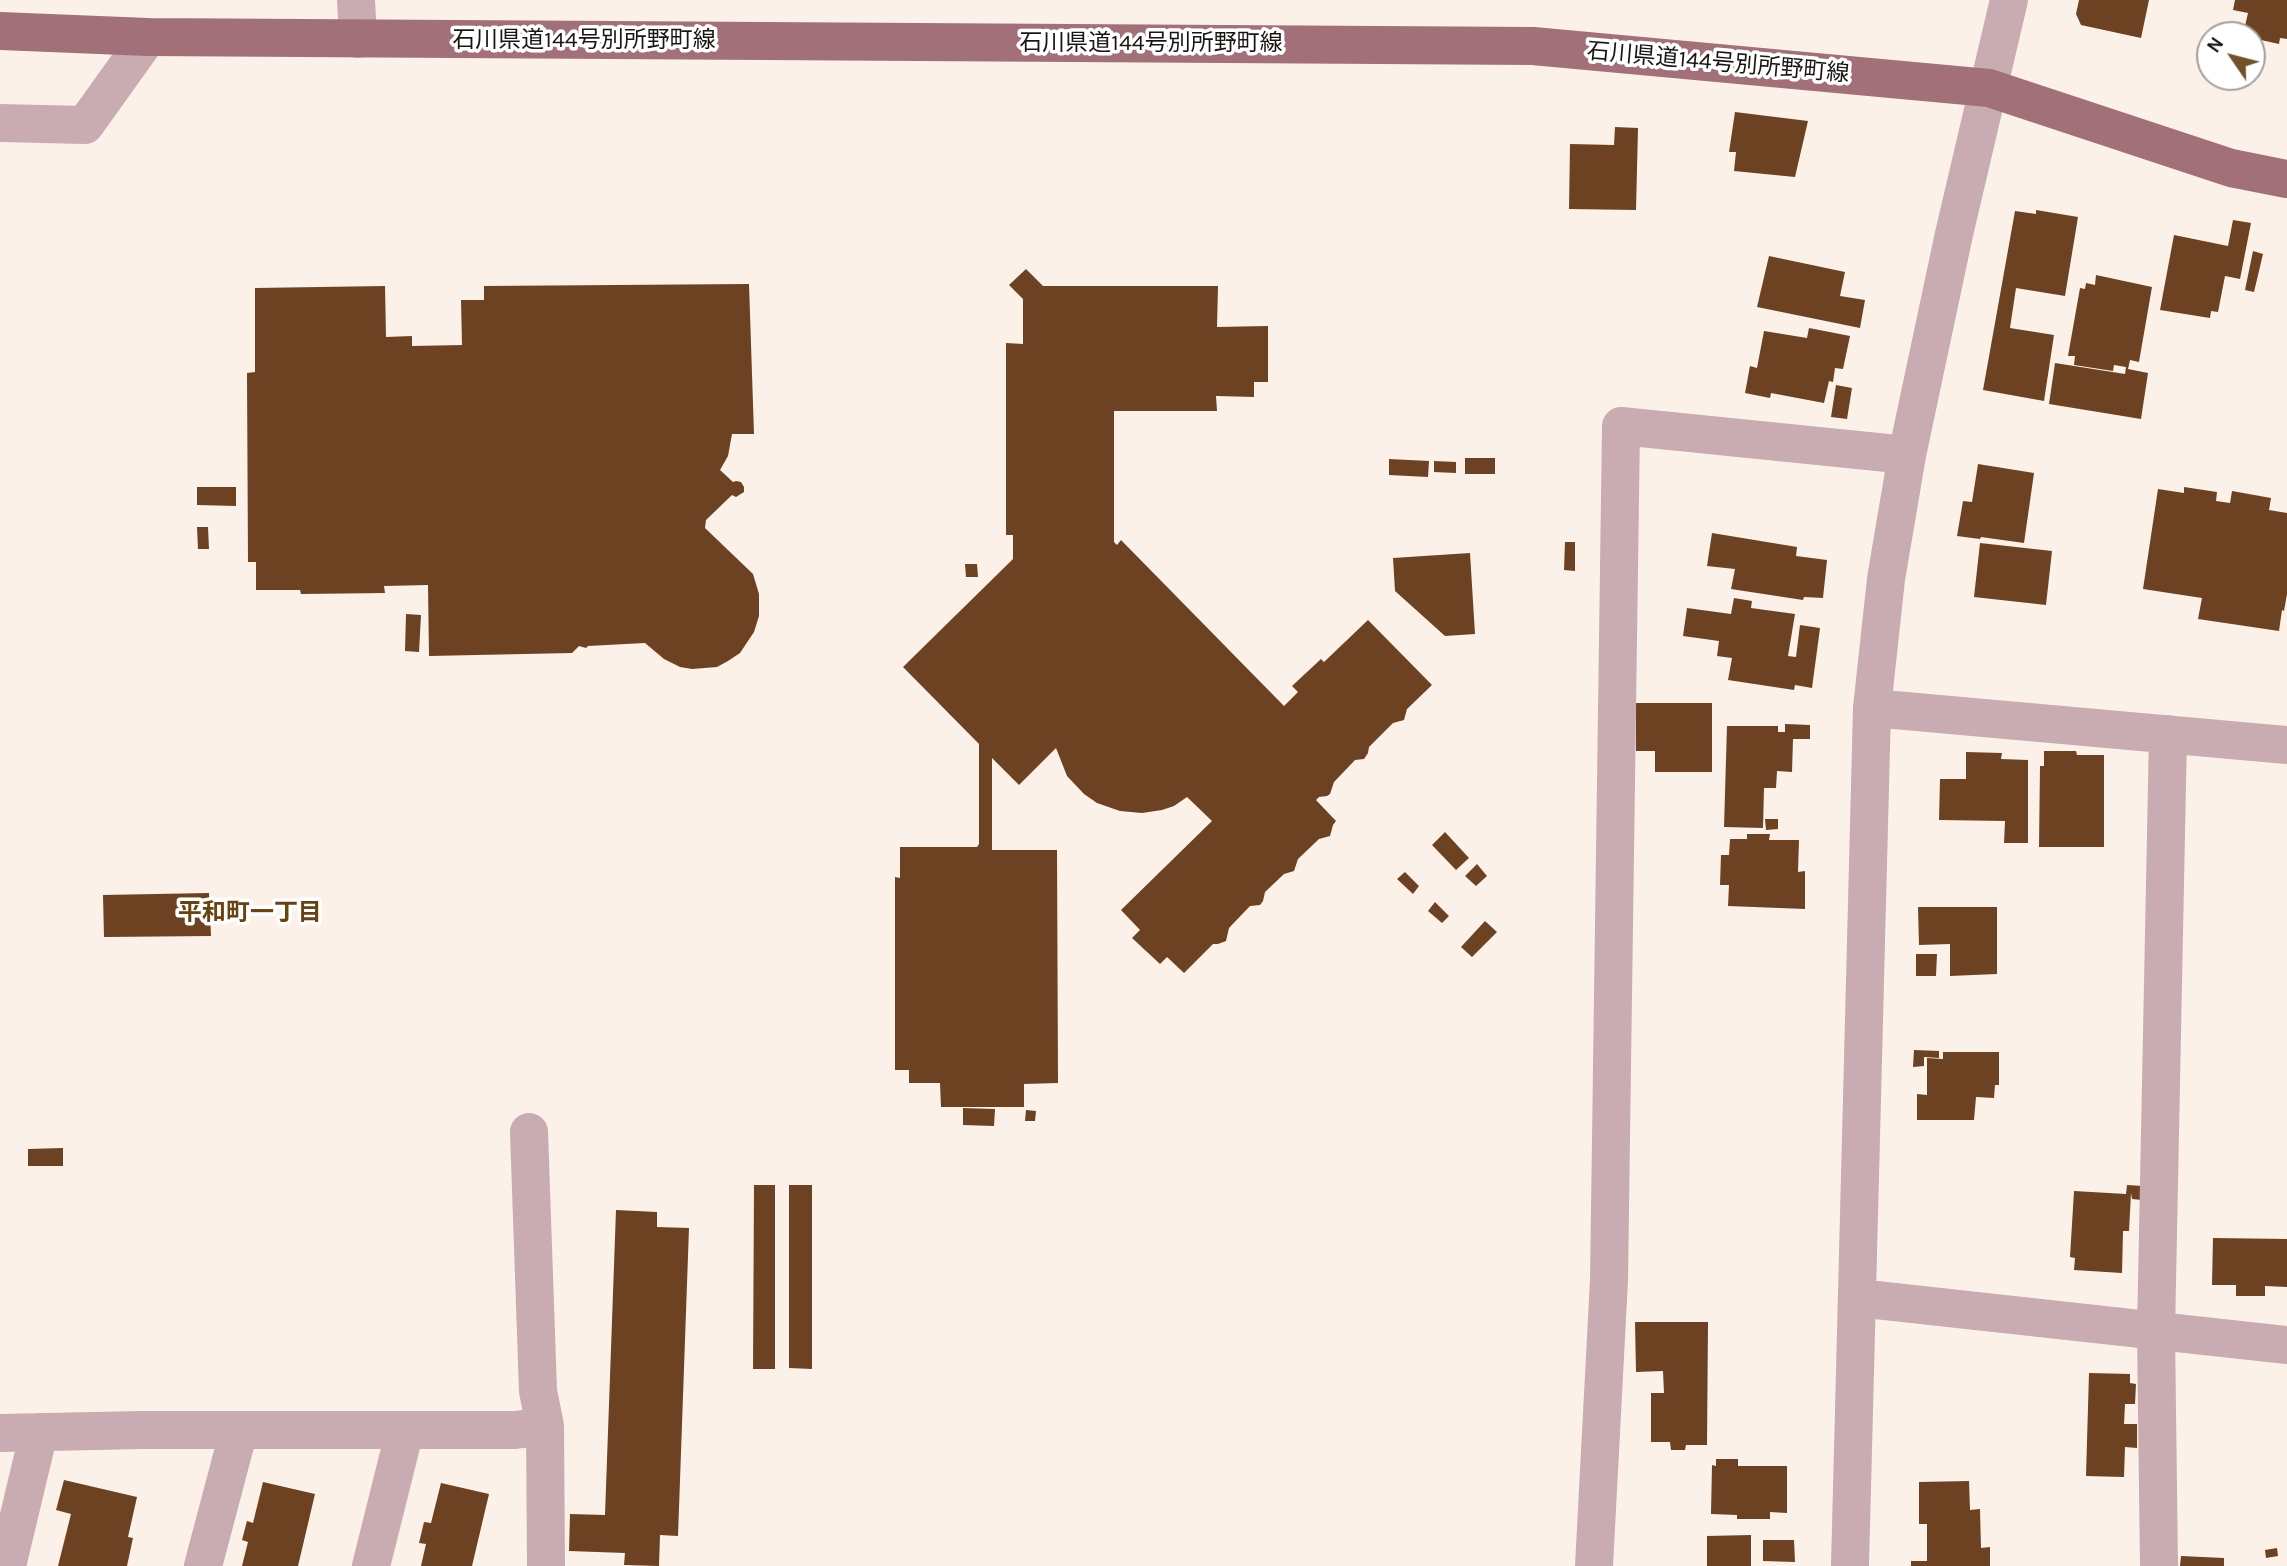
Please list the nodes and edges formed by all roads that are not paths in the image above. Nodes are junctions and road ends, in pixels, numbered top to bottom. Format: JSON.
{"nodes":[{"id":1,"x":356,"y":0,"type":"edge"},
{"id":2,"x":2009,"y":0,"type":"edge"},
{"id":3,"x":0,"y":31,"type":"edge"},
{"id":4,"x":148,"y":37,"type":"junction"},
{"id":5,"x":358,"y":39,"type":"junction"},
{"id":6,"x":1989,"y":88,"type":"junction"},
{"id":7,"x":0,"y":124,"type":"edge"},
{"id":8,"x":2287,"y":179,"type":"edge"},
{"id":9,"x":1908,"y":456,"type":"junction"},
{"id":10,"x":1872,"y":708,"type":"junction"},
{"id":11,"x":2168,"y":734,"type":"junction"},
{"id":12,"x":2287,"y":745,"type":"edge"},
{"id":13,"x":529,"y":1132,"type":"dead end"},
{"id":14,"x":1858,"y":1298,"type":"junction"},
{"id":15,"x":2156,"y":1332,"type":"junction"},
{"id":16,"x":2287,"y":1345,"type":"edge"},
{"id":17,"x":545,"y":1426,"type":"junction"},
{"id":18,"x":239,"y":1430,"type":"junction"},
{"id":19,"x":405,"y":1430,"type":"junction"},
{"id":20,"x":39,"y":1432,"type":"junction"},
{"id":21,"x":0,"y":1433,"type":"edge"},
{"id":22,"x":7,"y":1566,"type":"edge"},
{"id":23,"x":203,"y":1566,"type":"edge"},
{"id":24,"x":371,"y":1566,"type":"edge"},
{"id":25,"x":546,"y":1566,"type":"edge"},
{"id":26,"x":1594,"y":1566,"type":"edge"},
{"id":27,"x":1850,"y":1566,"type":"edge"},
{"id":28,"x":2159,"y":1566,"type":"edge"}],
"edges":[{"from":1,"to":5,"type":"street"},
{"from":2,"to":6,"type":"street"},
{"from":3,"to":4,"type":"main road","name":"石川県道144号別所野町線"},
{"from":4,"to":5,"type":"main road","name":"石川県道144号別所野町線"},
{"from":4,"to":7,"type":"street"},
{"from":5,"to":6,"type":"main road","name":"石川県道144号別所野町線"},
{"from":6,"to":8,"type":"main road","name":"石川県道144号別所野町線"},
{"from":6,"to":9,"type":"street"},
{"from":9,"to":10,"type":"street"},
{"from":9,"to":26,"type":"street"},
{"from":10,"to":11,"type":"street"},
{"from":10,"to":14,"type":"street"},
{"from":11,"to":12,"type":"street"},
{"from":11,"to":15,"type":"street"},
{"from":13,"to":17,"type":"street"},
{"from":14,"to":15,"type":"street"},
{"from":14,"to":27,"type":"street"},
{"from":15,"to":16,"type":"street"},
{"from":15,"to":28,"type":"street"},
{"from":17,"to":19,"type":"street"},
{"from":17,"to":25,"type":"street"},
{"from":18,"to":19,"type":"street"},
{"from":18,"to":20,"type":"street"},
{"from":18,"to":23,"type":"street"},
{"from":19,"to":24,"type":"street"},
{"from":20,"to":21,"type":"street"},
{"from":20,"to":22,"type":"street"}]}
